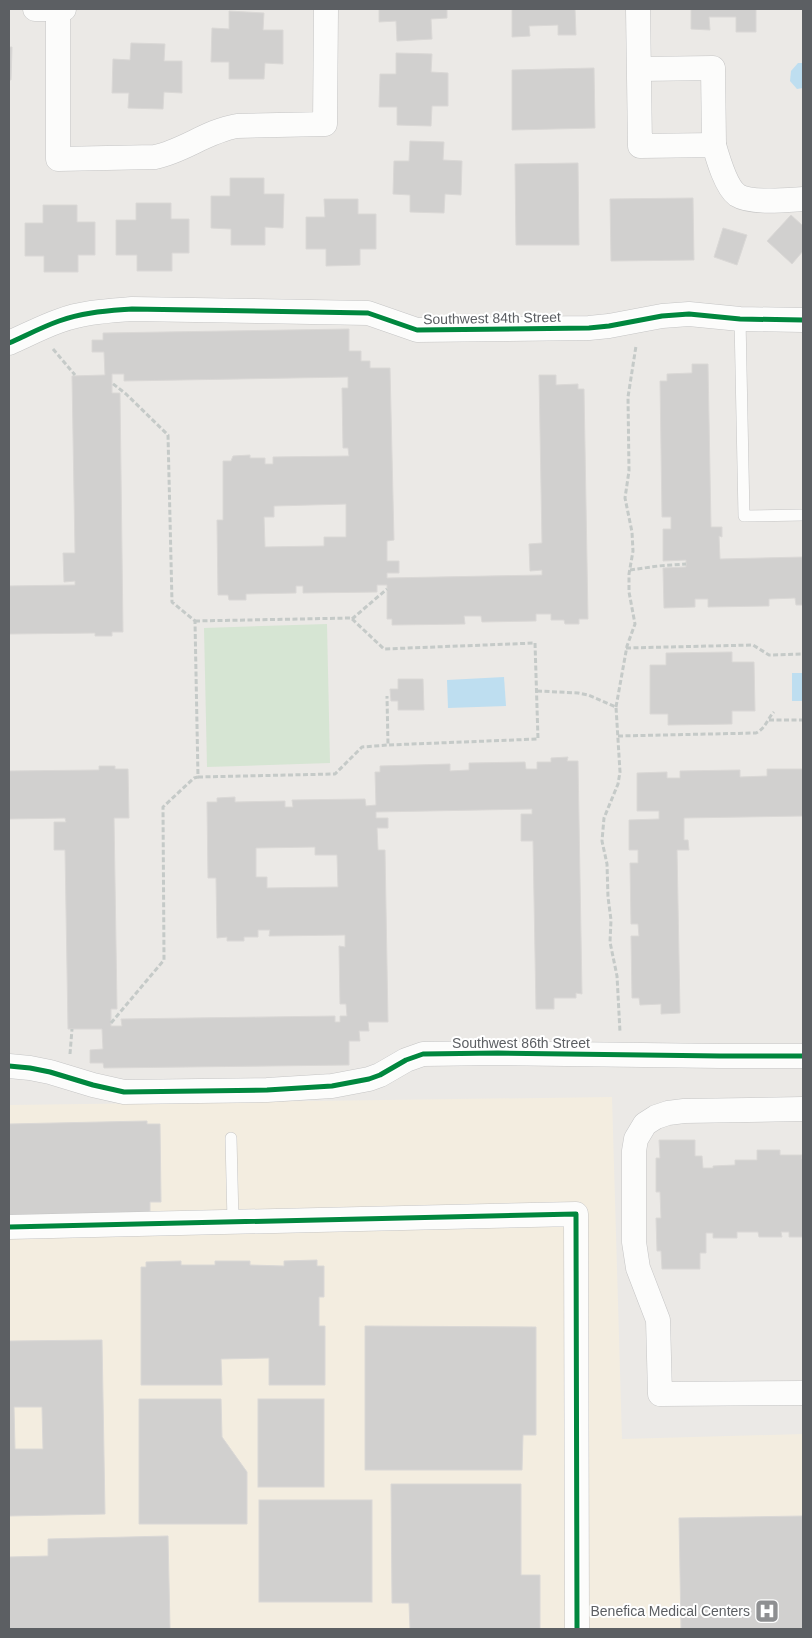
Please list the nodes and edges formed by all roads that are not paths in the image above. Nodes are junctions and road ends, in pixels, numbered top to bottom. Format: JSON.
{"nodes":[{"id":1,"x":52,"y":9,"type":"edge"},
{"id":2,"x":326,"y":9,"type":"edge"},
{"id":3,"x":638,"y":9,"type":"edge"},
{"id":4,"x":640,"y":69,"type":"junction"},
{"id":5,"x":714,"y":145,"type":"junction"},
{"id":6,"x":803,"y":199,"type":"edge"},
{"id":7,"x":740,"y":319,"type":"junction"},
{"id":8,"x":803,"y":320,"type":"edge"},
{"id":9,"x":9,"y":343,"type":"edge"},
{"id":10,"x":803,"y":515,"type":"edge"},
{"id":11,"x":803,"y":1056,"type":"edge"},
{"id":12,"x":9,"y":1066,"type":"edge"},
{"id":13,"x":803,"y":1109,"type":"edge"},
{"id":14,"x":231,"y":1138,"type":"dead end"},
{"id":15,"x":233,"y":1221,"type":"junction"},
{"id":16,"x":9,"y":1227,"type":"edge"},
{"id":17,"x":803,"y":1393,"type":"edge"},
{"id":18,"x":577,"y":1629,"type":"edge"}],
"edges":[{"from":1,"to":2,"type":"street"},
{"from":3,"to":4,"type":"street"},
{"from":4,"to":5,"type":"street"},
{"from":4,"to":5,"type":"street"},
{"from":5,"to":6,"type":"street"},
{"from":7,"to":8,"type":"street","name":"Southwest 84th Street"},
{"from":7,"to":9,"type":"street","name":"Southwest 84th Street"},
{"from":7,"to":10,"type":"lane"},
{"from":11,"to":12,"type":"street","name":"Southwest 86th Street"},
{"from":13,"to":17,"type":"street"},
{"from":14,"to":15,"type":"lane"},
{"from":15,"to":16,"type":"street"},
{"from":15,"to":18,"type":"street"}]}
